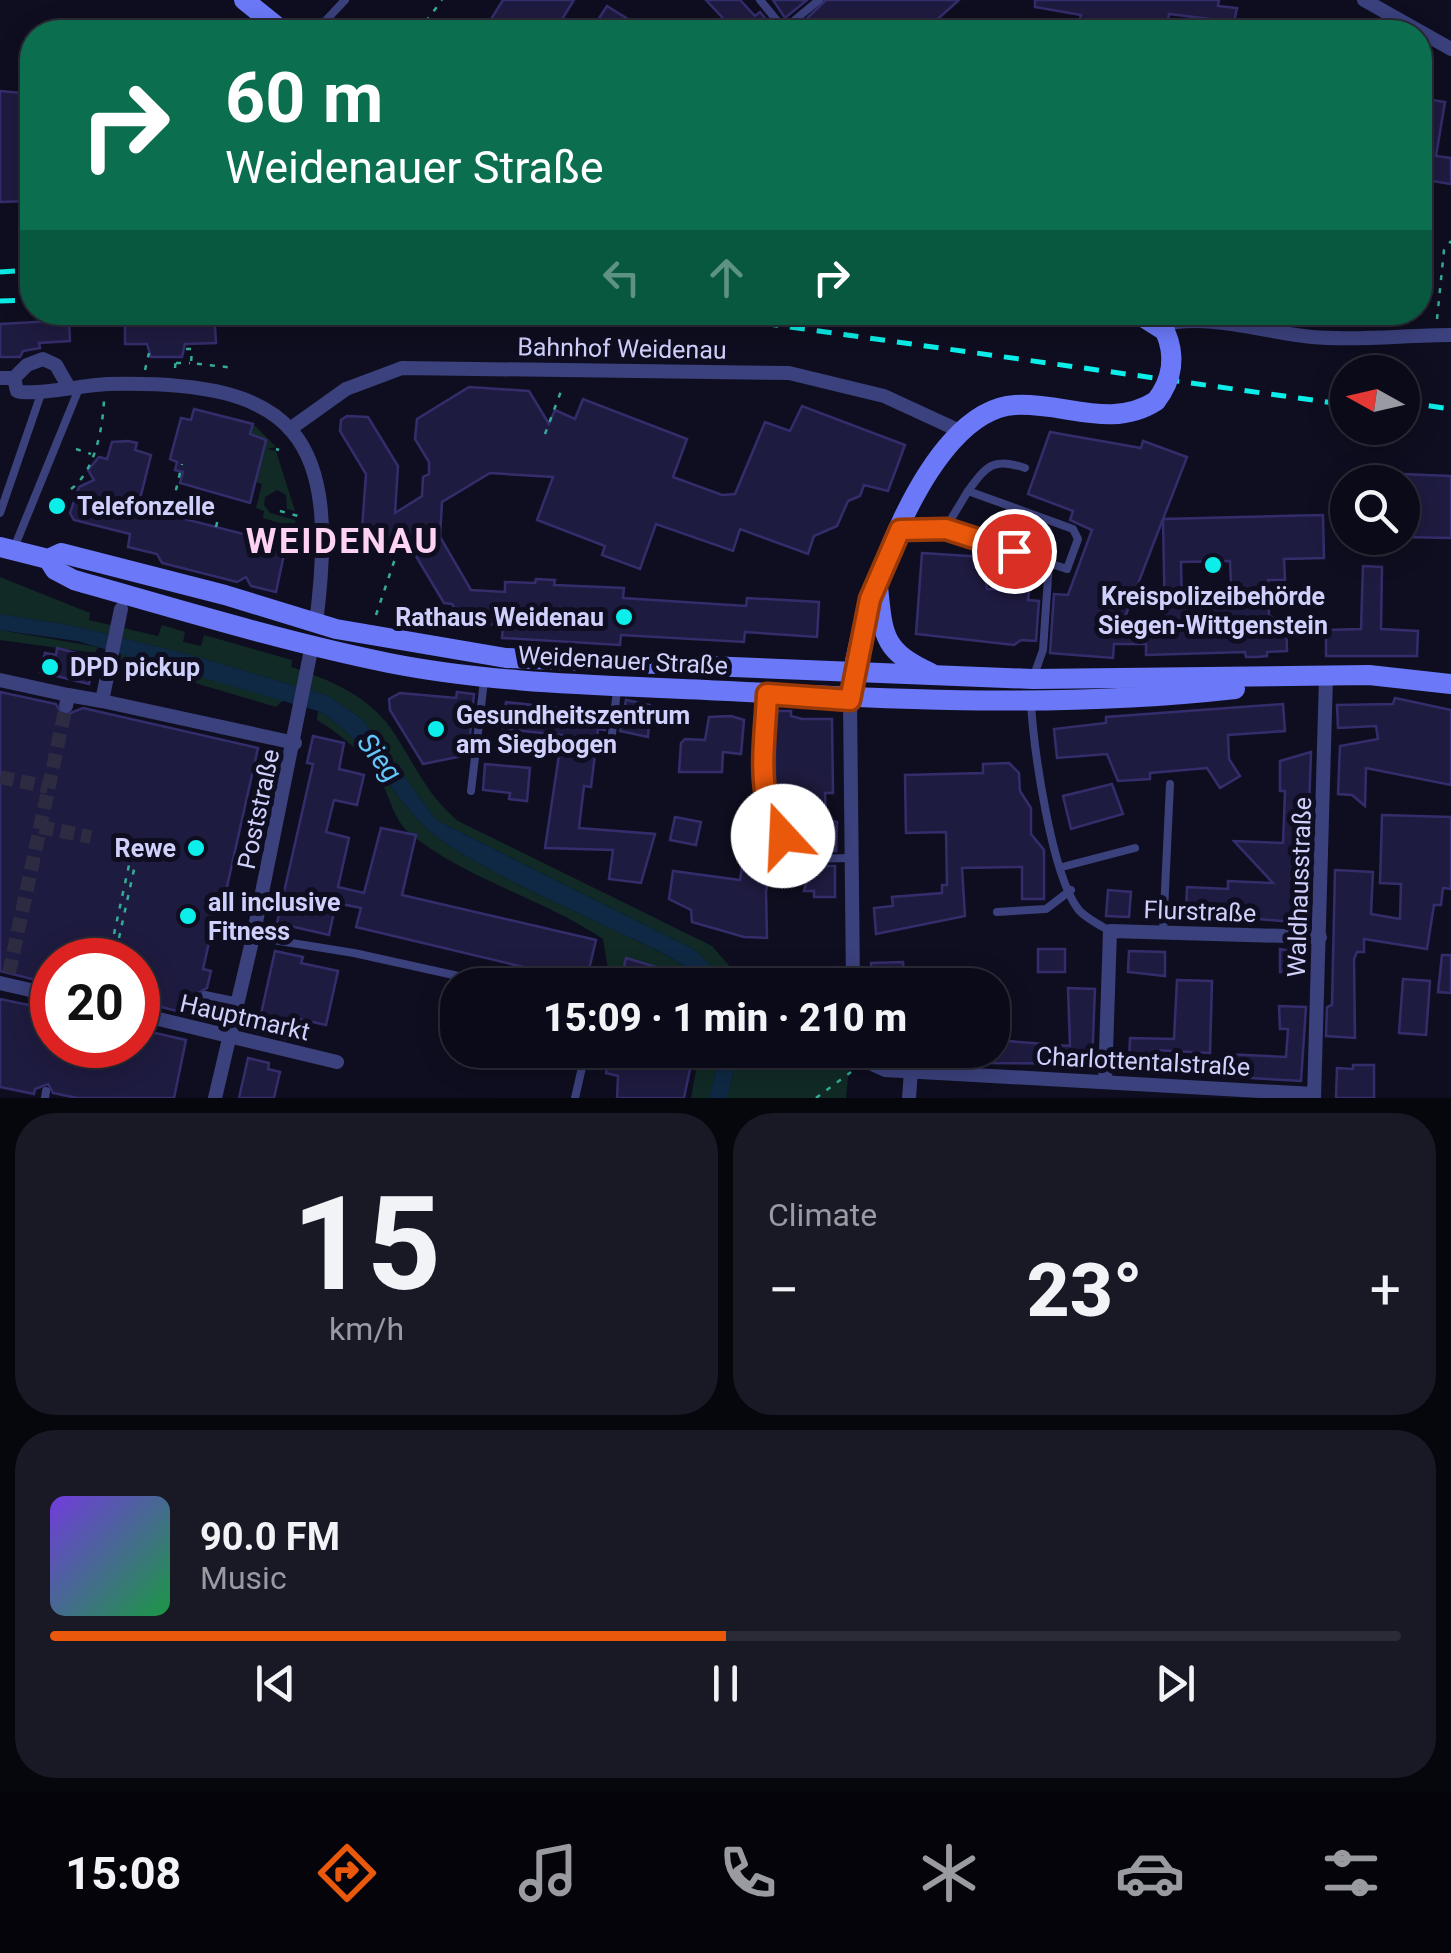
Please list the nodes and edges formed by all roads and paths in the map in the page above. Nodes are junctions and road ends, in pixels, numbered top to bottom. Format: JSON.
{"nodes":[{"id":1,"x":244,"y":0,"type":"edge"},
{"id":2,"x":344,"y":0,"type":"edge"},
{"id":3,"x":760,"y":0,"type":"edge"},
{"id":4,"x":818,"y":0,"type":"edge"},
{"id":5,"x":1364,"y":0,"type":"edge"},
{"id":6,"x":269,"y":20,"type":"edge"},
{"id":7,"x":325,"y":20,"type":"edge"},
{"id":8,"x":777,"y":20,"type":"edge"},
{"id":9,"x":795,"y":20,"type":"edge"},
{"id":10,"x":1400,"y":20,"type":"edge"},
{"id":11,"x":1451,"y":241,"type":"edge"},
{"id":12,"x":1157,"y":325,"type":"edge"},
{"id":13,"x":1169,"y":325,"type":"edge"},
{"id":14,"x":1226,"y":325,"type":"edge"},
{"id":15,"x":1162,"y":328,"type":"junction"},
{"id":16,"x":1444,"y":335,"type":"edge"},
{"id":17,"x":186,"y":349,"type":"dead end"},
{"id":18,"x":149,"y":353,"type":"dead end"},
{"id":19,"x":176,"y":357,"type":"dead end"},
{"id":20,"x":176,"y":363,"type":"junction"},
{"id":21,"x":192,"y":363,"type":"junction"},
{"id":22,"x":235,"y":368,"type":"dead end"},
{"id":23,"x":176,"y":370,"type":"dead end"},
{"id":24,"x":569,"y":370,"type":"junction"},
{"id":25,"x":145,"y":372,"type":"dead end"},
{"id":26,"x":7,"y":378,"type":"edge"},
{"id":27,"x":74,"y":386,"type":"junction"},
{"id":28,"x":42,"y":391,"type":"junction"},
{"id":29,"x":104,"y":398,"type":"dead end"},
{"id":30,"x":290,"y":429,"type":"junction"},
{"id":31,"x":960,"y":430,"type":"junction"},
{"id":32,"x":544,"y":434,"type":"dead end"},
{"id":33,"x":76,"y":450,"type":"dead end"},
{"id":34,"x":92,"y":454,"type":"junction"},
{"id":35,"x":182,"y":464,"type":"dead end"},
{"id":36,"x":1025,"y":468,"type":"dead end"},
{"id":37,"x":71,"y":489,"type":"dead end"},
{"id":38,"x":968,"y":490,"type":"junction"},
{"id":39,"x":173,"y":503,"type":"dead end"},
{"id":40,"x":280,"y":511,"type":"dead end"},
{"id":41,"x":0,"y":513,"type":"edge"},
{"id":42,"x":219,"y":516,"type":"dead end"},
{"id":43,"x":298,"y":516,"type":"dead end"},
{"id":44,"x":216,"y":527,"type":"dead end"},
{"id":45,"x":946,"y":529,"type":"junction"},
{"id":46,"x":900,"y":530,"type":"junction"},
{"id":47,"x":400,"y":540,"type":"dead end"},
{"id":48,"x":6,"y":548,"type":"edge"},
{"id":49,"x":48,"y":559,"type":"junction"},
{"id":50,"x":1049,"y":562,"type":"junction"},
{"id":51,"x":877,"y":575,"type":"junction"},
{"id":52,"x":119,"y":616,"type":"dead end"},
{"id":53,"x":374,"y":621,"type":"dead end"},
{"id":54,"x":316,"y":622,"type":"junction"},
{"id":55,"x":312,"y":645,"type":"junction"},
{"id":56,"x":853,"y":672,"type":"junction"},
{"id":57,"x":485,"y":676,"type":"junction"},
{"id":58,"x":937,"y":676,"type":"junction"},
{"id":59,"x":1326,"y":677,"type":"junction"},
{"id":60,"x":0,"y":680,"type":"edge"},
{"id":61,"x":1451,"y":684,"type":"edge"},
{"id":62,"x":618,"y":686,"type":"junction"},
{"id":63,"x":1032,"y":690,"type":"junction"},
{"id":64,"x":767,"y":694,"type":"junction"},
{"id":65,"x":850,"y":700,"type":"junction"},
{"id":66,"x":102,"y":701,"type":"junction"},
{"id":67,"x":610,"y":742,"type":"dead end"},
{"id":68,"x":295,"y":743,"type":"junction"},
{"id":69,"x":1170,"y":784,"type":"dead end"},
{"id":70,"x":471,"y":791,"type":"dead end"},
{"id":71,"x":1135,"y":848,"type":"dead end"},
{"id":72,"x":851,"y":858,"type":"junction"},
{"id":73,"x":132,"y":865,"type":"dead end"},
{"id":74,"x":1062,"y":866,"type":"junction"},
{"id":75,"x":1071,"y":890,"type":"junction"},
{"id":76,"x":998,"y":912,"type":"dead end"},
{"id":77,"x":1110,"y":931,"type":"junction"},
{"id":78,"x":1163,"y":932,"type":"junction"},
{"id":79,"x":253,"y":937,"type":"junction"},
{"id":80,"x":1320,"y":937,"type":"junction"},
{"id":81,"x":113,"y":938,"type":"edge"},
{"id":82,"x":853,"y":968,"type":"edge"},
{"id":83,"x":440,"y":971,"type":"edge"},
{"id":84,"x":5,"y":980,"type":"edge"},
{"id":85,"x":30,"y":988,"type":"edge"},
{"id":86,"x":205,"y":995,"type":"dead end"},
{"id":87,"x":239,"y":1002,"type":"junction"},
{"id":88,"x":160,"y":1021,"type":"edge"},
{"id":89,"x":230,"y":1039,"type":"junction"},
{"id":90,"x":338,"y":1062,"type":"dead end"},
{"id":91,"x":582,"y":1068,"type":"edge"},
{"id":92,"x":845,"y":1068,"type":"edge"},
{"id":93,"x":882,"y":1068,"type":"edge"},
{"id":94,"x":911,"y":1071,"type":"junction"},
{"id":95,"x":1105,"y":1081,"type":"junction"},
{"id":96,"x":1314,"y":1096,"type":"edge"},
{"id":97,"x":214,"y":1098,"type":"edge"},
{"id":98,"x":576,"y":1098,"type":"edge"},
{"id":99,"x":816,"y":1098,"type":"edge"},
{"id":100,"x":908,"y":1098,"type":"edge"}],
"edges":[{"from":1,"to":6,"type":"main road"},
{"from":2,"to":7,"type":"lane"},
{"from":3,"to":8,"type":"lane"},
{"from":4,"to":9,"type":"lane"},
{"from":5,"to":10,"type":"street"},
{"from":11,"to":16,"type":"path"},
{"from":12,"to":15,"type":"main road"},
{"from":13,"to":15,"type":"street"},
{"from":14,"to":16,"type":"street"},
{"from":15,"to":31,"type":"main road","bridge":true},
{"from":17,"to":21,"type":"path"},
{"from":18,"to":25,"type":"path"},
{"from":19,"to":20,"type":"path"},
{"from":20,"to":21,"type":"path"},
{"from":20,"to":23,"type":"path"},
{"from":21,"to":22,"type":"path"},
{"from":24,"to":30,"type":"street","name":"Bahnhof Weidenau"},
{"from":24,"to":31,"type":"street","name":"Bahnhof Weidenau"},
{"from":24,"to":32,"type":"path"},
{"from":26,"to":27,"type":"street"},
{"from":26,"to":28,"type":"street"},
{"from":27,"to":28,"type":"street"},
{"from":27,"to":30,"type":"street"},
{"from":27,"to":48,"type":"lane"},
{"from":28,"to":41,"type":"lane"},
{"from":29,"to":34,"type":"path"},
{"from":30,"to":54,"type":"street"},
{"from":31,"to":46,"type":"main road"},
{"from":33,"to":34,"type":"path"},
{"from":34,"to":37,"type":"path"},
{"from":35,"to":39,"type":"path"},
{"from":36,"to":38,"type":"lane"},
{"from":38,"to":45,"type":"lane"},
{"from":38,"to":50,"type":"lane"},
{"from":40,"to":43,"type":"path"},
{"from":42,"to":44,"type":"path"},
{"from":45,"to":46,"type":"lane"},
{"from":45,"to":50,"type":"lane"},
{"from":46,"to":51,"type":"main road"},
{"from":47,"to":53,"type":"path"},
{"from":48,"to":49,"type":"main road","name":"Weidenauer Straße"},
{"from":49,"to":54,"type":"main road","name":"Weidenauer Straße"},
{"from":49,"to":55,"type":"main road","name":"Weidenauer Straße"},
{"from":50,"to":63,"type":"lane"},
{"from":51,"to":56,"type":"main road"},
{"from":51,"to":58,"type":"main road"},
{"from":52,"to":66,"type":"street"},
{"from":54,"to":55,"type":"main road"},
{"from":54,"to":56,"type":"main road","name":"Weidenauer Straße"},
{"from":55,"to":57,"type":"main road","name":"Weidenauer Straße"},
{"from":55,"to":68,"type":"street","name":"Poststraße"},
{"from":56,"to":58,"type":"main road","name":"Weidenauer Straße"},
{"from":56,"to":65,"type":"main road"},
{"from":57,"to":62,"type":"main road","name":"Weidenauer Straße"},
{"from":57,"to":70,"type":"lane"},
{"from":58,"to":63,"type":"main road","name":"Weidenauer Straße"},
{"from":59,"to":61,"type":"main road","name":"Weidenauer Straße"},
{"from":59,"to":63,"type":"main road","name":"Weidenauer Straße"},
{"from":59,"to":80,"type":"street","name":"Waldhausstraße"},
{"from":60,"to":66,"type":"street"},
{"from":62,"to":64,"type":"main road","name":"Weidenauer Straße"},
{"from":62,"to":67,"type":"lane"},
{"from":63,"to":65,"type":"main road","name":"Weidenauer Straße"},
{"from":63,"to":74,"type":"lane"},
{"from":64,"to":65,"type":"main road","name":"Weidenauer Straße"},
{"from":64,"to":72,"type":"lane"},
{"from":65,"to":72,"type":"street"},
{"from":66,"to":68,"type":"street"},
{"from":68,"to":79,"type":"street","name":"Poststraße"},
{"from":69,"to":78,"type":"lane"},
{"from":71,"to":74,"type":"lane"},
{"from":72,"to":82,"type":"street"},
{"from":73,"to":81,"type":"path"},
{"from":74,"to":75,"type":"lane"},
{"from":75,"to":76,"type":"lane"},
{"from":75,"to":77,"type":"lane"},
{"from":77,"to":78,"type":"street","name":"Flurstraße"},
{"from":77,"to":95,"type":"street","name":"Flurstraße"},
{"from":78,"to":80,"type":"street","name":"Flurstraße"},
{"from":79,"to":83,"type":"lane"},
{"from":79,"to":87,"type":"street","name":"Poststraße"},
{"from":80,"to":96,"type":"street","name":"Waldhausstraße"},
{"from":84,"to":85,"type":"street"},
{"from":86,"to":87,"type":"lane"},
{"from":87,"to":89,"type":"street","name":"Poststraße"},
{"from":88,"to":89,"type":"street","name":"Hauptmarkt"},
{"from":89,"to":90,"type":"street","name":"Hauptmarkt"},
{"from":89,"to":97,"type":"street","name":"Poststraße"},
{"from":91,"to":98,"type":"lane"},
{"from":92,"to":99,"type":"path"},
{"from":93,"to":94,"type":"street","name":"Charlottentalstraße"},
{"from":94,"to":95,"type":"street","name":"Charlottentalstraße"},
{"from":94,"to":100,"type":"street"},
{"from":95,"to":96,"type":"street","name":"Charlottentalstraße"}]}
